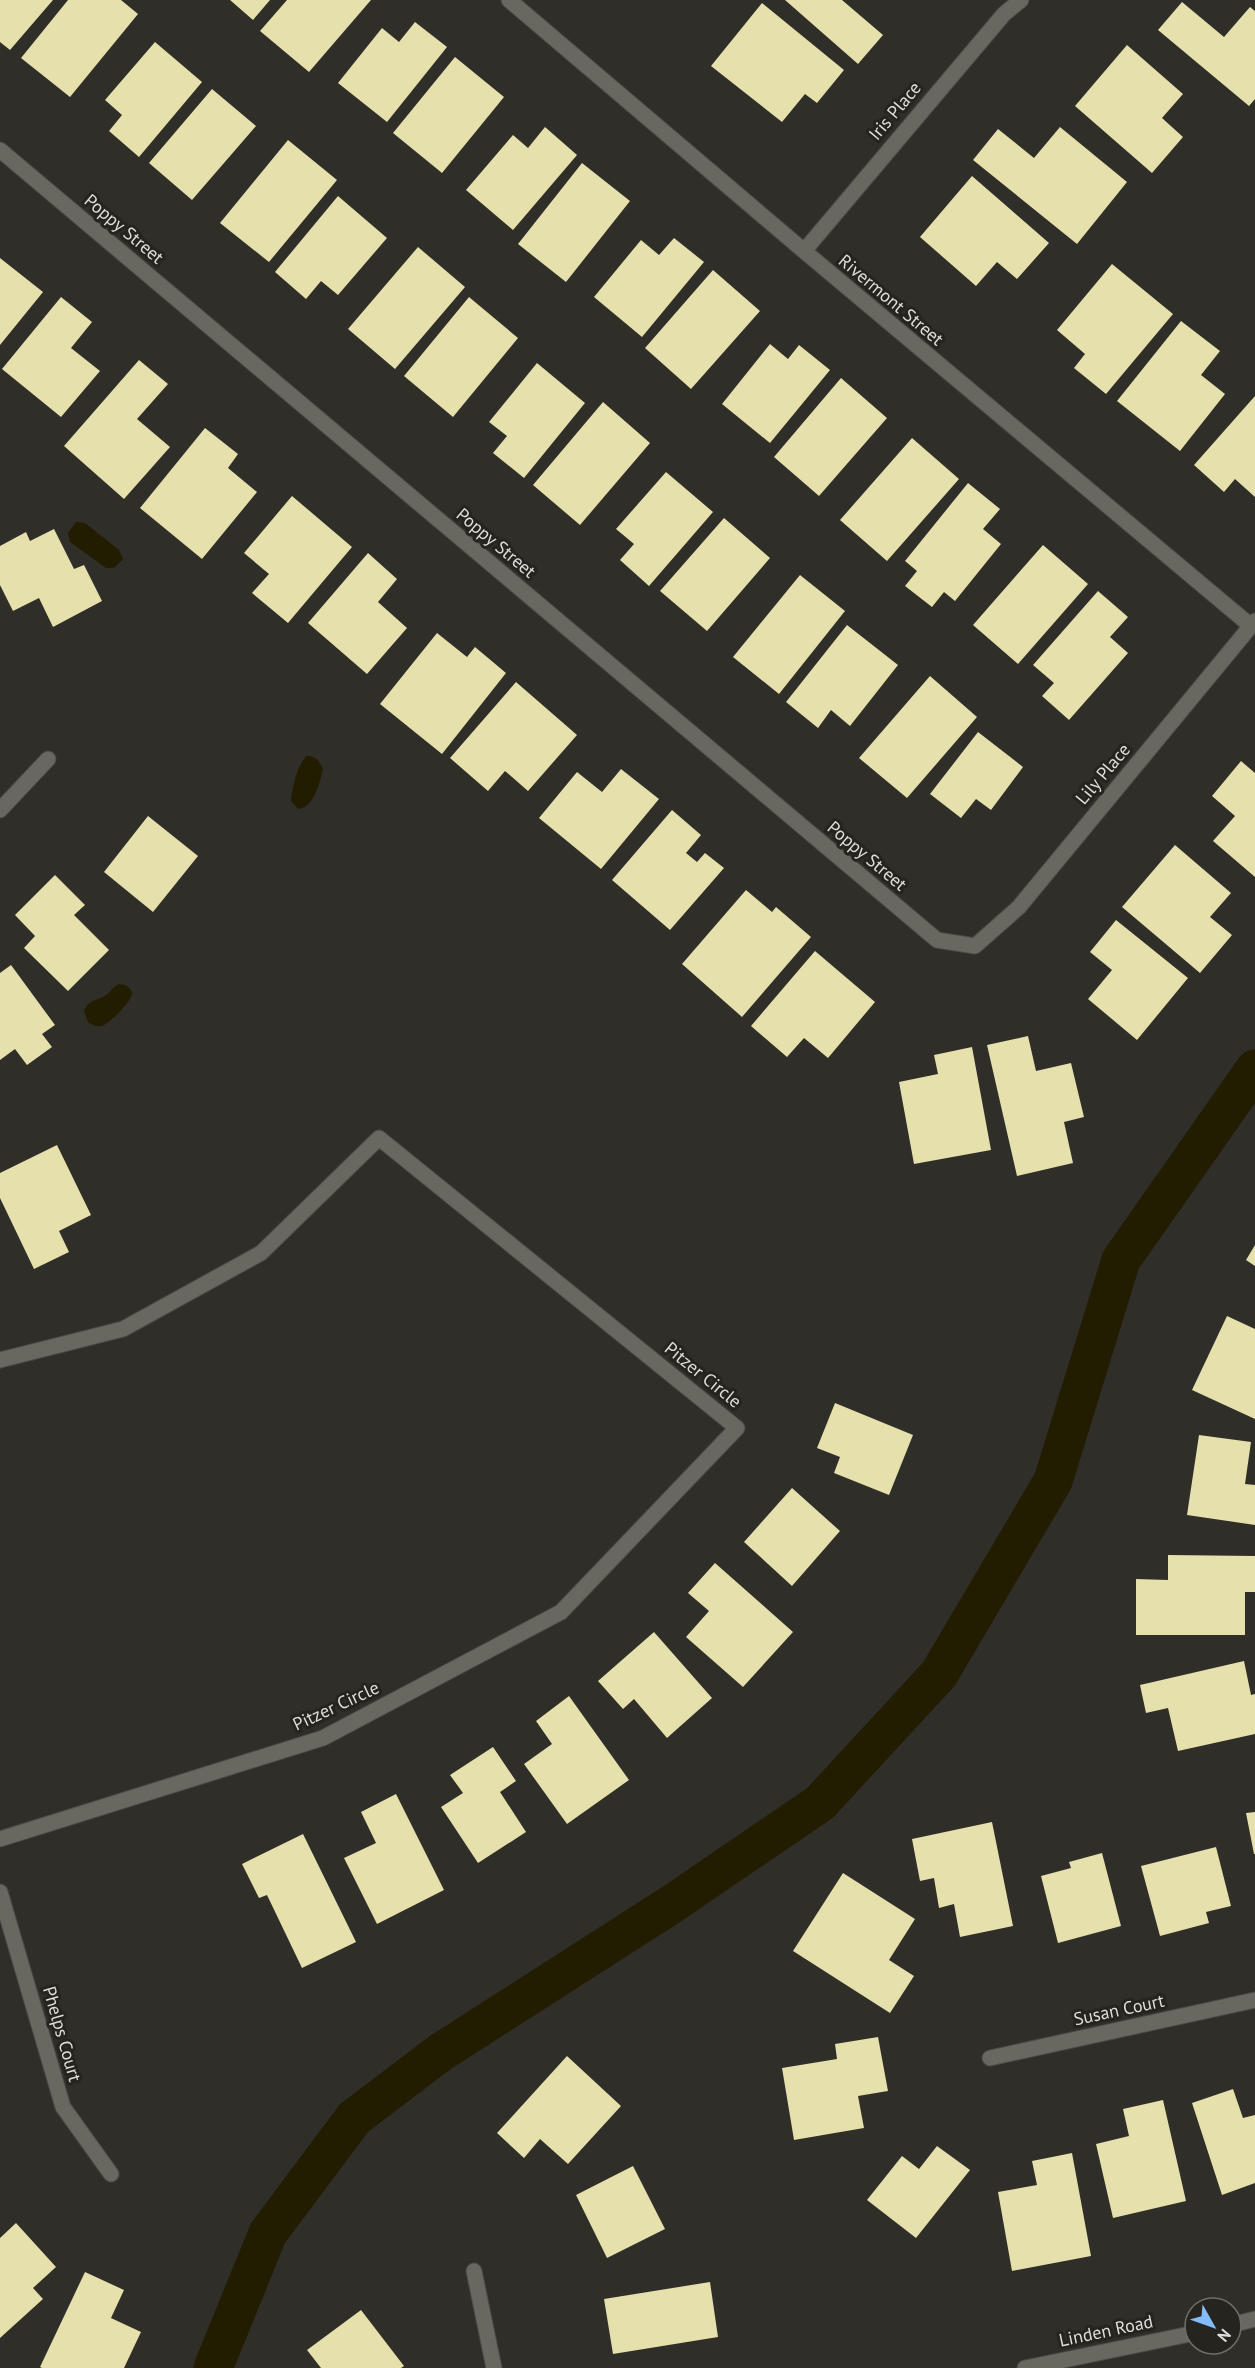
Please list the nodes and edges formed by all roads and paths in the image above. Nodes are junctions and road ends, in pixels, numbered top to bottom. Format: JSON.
{"nodes":[{"id":1,"x":509,"y":0,"type":"edge"},
{"id":2,"x":1021,"y":0,"type":"edge"},
{"id":3,"x":0,"y":150,"type":"edge"},
{"id":4,"x":804,"y":251,"type":"junction"},
{"id":5,"x":1253,"y":624,"type":"edge"},
{"id":6,"x":48,"y":759,"type":"dead end"},
{"id":7,"x":0,"y":810,"type":"edge"},
{"id":8,"x":975,"y":946,"type":"joint"},
{"id":9,"x":0,"y":1360,"type":"edge"},
{"id":10,"x":0,"y":1839,"type":"edge"},
{"id":11,"x":0,"y":1892,"type":"edge"},
{"id":12,"x":1255,"y":2000,"type":"edge"},
{"id":13,"x":990,"y":2058,"type":"dead end"},
{"id":14,"x":111,"y":2174,"type":"dead end"},
{"id":15,"x":474,"y":2271,"type":"dead end"},
{"id":16,"x":1183,"y":2335,"type":"edge"},
{"id":17,"x":494,"y":2368,"type":"edge"},
{"id":18,"x":1025,"y":2368,"type":"edge"}],
"edges":[{"from":1,"to":4,"type":"street","name":"Rivermont Street"},
{"from":2,"to":4,"type":"street","name":"Iris Place"},
{"from":3,"to":8,"type":"street","name":"Poppy Street"},
{"from":4,"to":5,"type":"street","name":"Rivermont Street"},
{"from":5,"to":8,"type":"street","name":"Lily Place"},
{"from":6,"to":7,"type":"street"},
{"from":9,"to":10,"type":"street","name":"Pitzer Circle"},
{"from":11,"to":14,"type":"street","name":"Phelps Court"},
{"from":12,"to":13,"type":"street","name":"Susan Court"},
{"from":15,"to":17,"type":"street"},
{"from":16,"to":18,"type":"street","name":"Linden Road"}]}
